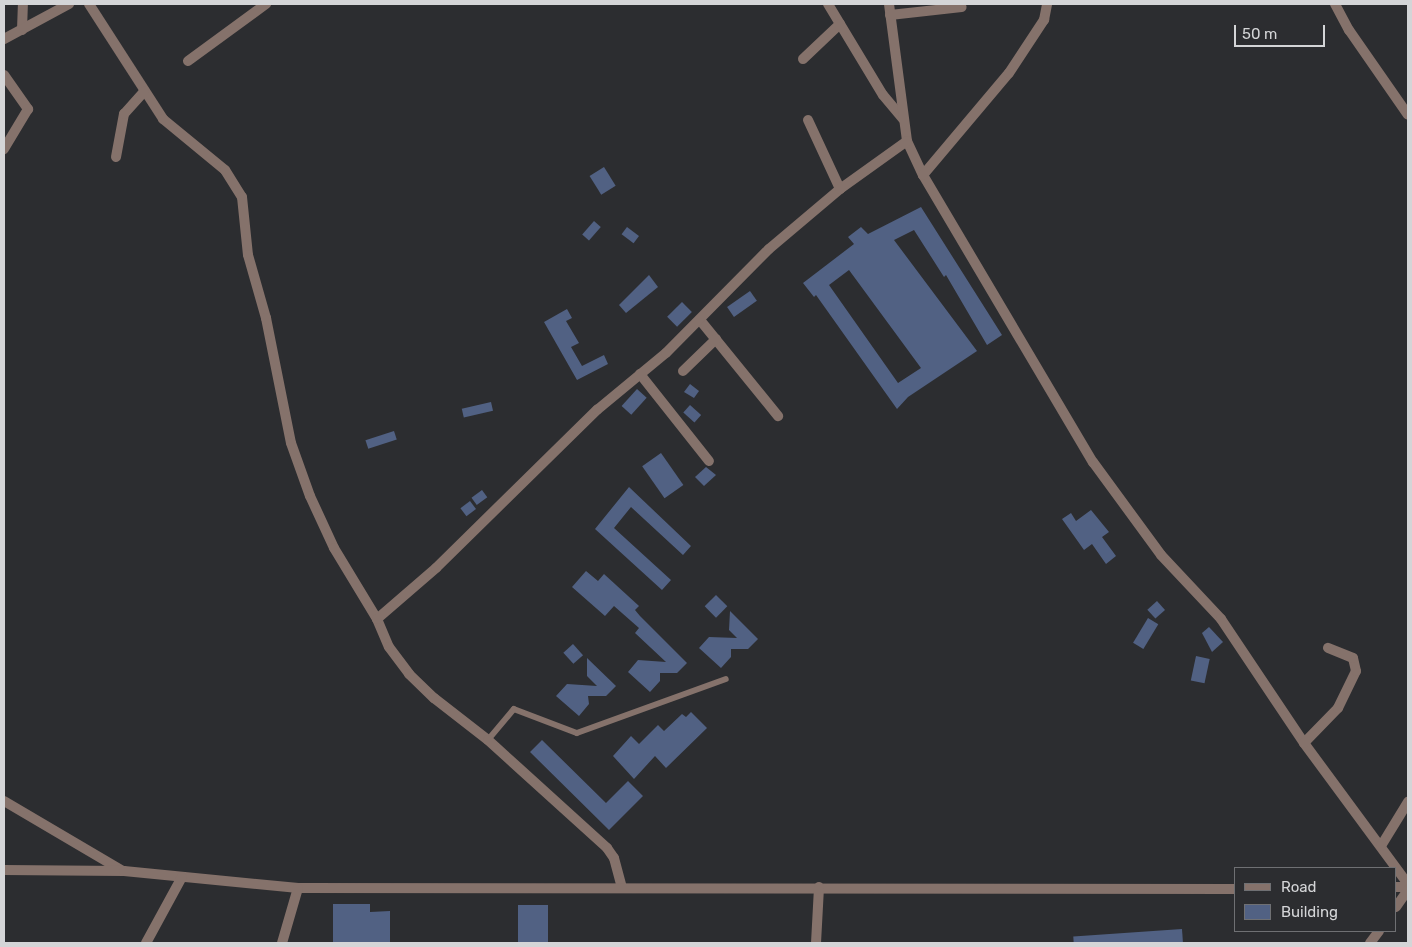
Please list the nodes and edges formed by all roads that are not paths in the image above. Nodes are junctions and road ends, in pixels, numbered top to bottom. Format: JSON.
{"nodes":[{"id":1,"x":23,"y":4,"type":"edge"},
{"id":2,"x":68,"y":4,"type":"edge"},
{"id":3,"x":89,"y":4,"type":"edge"},
{"id":4,"x":266,"y":4,"type":"edge"},
{"id":5,"x":828,"y":4,"type":"edge"},
{"id":6,"x":888,"y":4,"type":"edge"},
{"id":7,"x":1047,"y":4,"type":"edge"},
{"id":8,"x":1335,"y":4,"type":"edge"},
{"id":9,"x":962,"y":7,"type":"dead end"},
{"id":10,"x":890,"y":15,"type":"junction"},
{"id":11,"x":840,"y":24,"type":"junction"},
{"id":12,"x":22,"y":30,"type":"junction"},
{"id":13,"x":4,"y":39,"type":"edge"},
{"id":14,"x":803,"y":59,"type":"dead end"},
{"id":15,"x":188,"y":61,"type":"dead end"},
{"id":16,"x":4,"y":75,"type":"edge"},
{"id":17,"x":144,"y":92,"type":"junction"},
{"id":18,"x":1408,"y":115,"type":"edge"},
{"id":19,"x":902,"y":119,"type":"junction"},
{"id":20,"x":808,"y":120,"type":"dead end"},
{"id":21,"x":907,"y":141,"type":"junction"},
{"id":22,"x":4,"y":149,"type":"edge"},
{"id":23,"x":116,"y":156,"type":"dead end"},
{"id":24,"x":924,"y":175,"type":"junction"},
{"id":25,"x":840,"y":189,"type":"junction"},
{"id":26,"x":700,"y":320,"type":"junction"},
{"id":27,"x":716,"y":339,"type":"junction"},
{"id":28,"x":683,"y":371,"type":"dead end"},
{"id":29,"x":640,"y":374,"type":"junction"},
{"id":30,"x":778,"y":416,"type":"dead end"},
{"id":31,"x":709,"y":461,"type":"dead end"},
{"id":32,"x":377,"y":619,"type":"junction"},
{"id":33,"x":1328,"y":648,"type":"dead end"},
{"id":34,"x":726,"y":679,"type":"dead end"},
{"id":35,"x":488,"y":740,"type":"junction"},
{"id":36,"x":1304,"y":743,"type":"junction"},
{"id":37,"x":4,"y":801,"type":"edge"},
{"id":38,"x":1408,"y":802,"type":"edge"},
{"id":39,"x":1381,"y":846,"type":"junction"},
{"id":40,"x":1395,"y":867,"type":"edge"},
{"id":41,"x":4,"y":870,"type":"edge"},
{"id":42,"x":1397,"y":870,"type":"edge"},
{"id":43,"x":124,"y":871,"type":"junction"},
{"id":44,"x":182,"y":877,"type":"junction"},
{"id":45,"x":622,"y":887,"type":"junction"},
{"id":46,"x":1408,"y":887,"type":"edge"},
{"id":47,"x":298,"y":888,"type":"junction"},
{"id":48,"x":819,"y":888,"type":"junction"},
{"id":49,"x":1234,"y":889,"type":"edge"},
{"id":50,"x":1397,"y":905,"type":"edge"},
{"id":51,"x":1378,"y":932,"type":"edge"},
{"id":52,"x":146,"y":943,"type":"edge"},
{"id":53,"x":282,"y":943,"type":"edge"},
{"id":54,"x":816,"y":943,"type":"edge"},
{"id":55,"x":1370,"y":943,"type":"edge"}],
"edges":[{"from":1,"to":12,"type":"street"},
{"from":2,"to":12,"type":"street"},
{"from":3,"to":17,"type":"street"},
{"from":4,"to":15,"type":"street"},
{"from":5,"to":11,"type":"street"},
{"from":6,"to":10,"type":"street"},
{"from":7,"to":24,"type":"street"},
{"from":8,"to":18,"type":"street"},
{"from":9,"to":10,"type":"street"},
{"from":10,"to":19,"type":"street"},
{"from":11,"to":14,"type":"street"},
{"from":11,"to":19,"type":"street"},
{"from":12,"to":13,"type":"street"},
{"from":16,"to":22,"type":"street"},
{"from":17,"to":23,"type":"street"},
{"from":17,"to":32,"type":"street"},
{"from":19,"to":21,"type":"street"},
{"from":20,"to":25,"type":"street"},
{"from":21,"to":24,"type":"street"},
{"from":21,"to":25,"type":"street"},
{"from":24,"to":36,"type":"street"},
{"from":25,"to":26,"type":"street"},
{"from":26,"to":27,"type":"street"},
{"from":26,"to":29,"type":"street"},
{"from":27,"to":28,"type":"street"},
{"from":27,"to":30,"type":"street"},
{"from":29,"to":31,"type":"street"},
{"from":29,"to":32,"type":"street"},
{"from":32,"to":35,"type":"street"},
{"from":33,"to":36,"type":"street"},
{"from":34,"to":35,"type":"lane"},
{"from":35,"to":45,"type":"street"},
{"from":36,"to":39,"type":"street"},
{"from":37,"to":43,"type":"street"},
{"from":38,"to":39,"type":"street"},
{"from":39,"to":40,"type":"street"},
{"from":41,"to":43,"type":"street"},
{"from":42,"to":46,"type":"street"},
{"from":43,"to":44,"type":"street"},
{"from":44,"to":47,"type":"street"},
{"from":44,"to":52,"type":"street"},
{"from":45,"to":47,"type":"street"},
{"from":45,"to":48,"type":"street"},
{"from":46,"to":50,"type":"street"},
{"from":47,"to":53,"type":"street"},
{"from":48,"to":49,"type":"street"},
{"from":48,"to":54,"type":"street"},
{"from":51,"to":55,"type":"street"}]}
